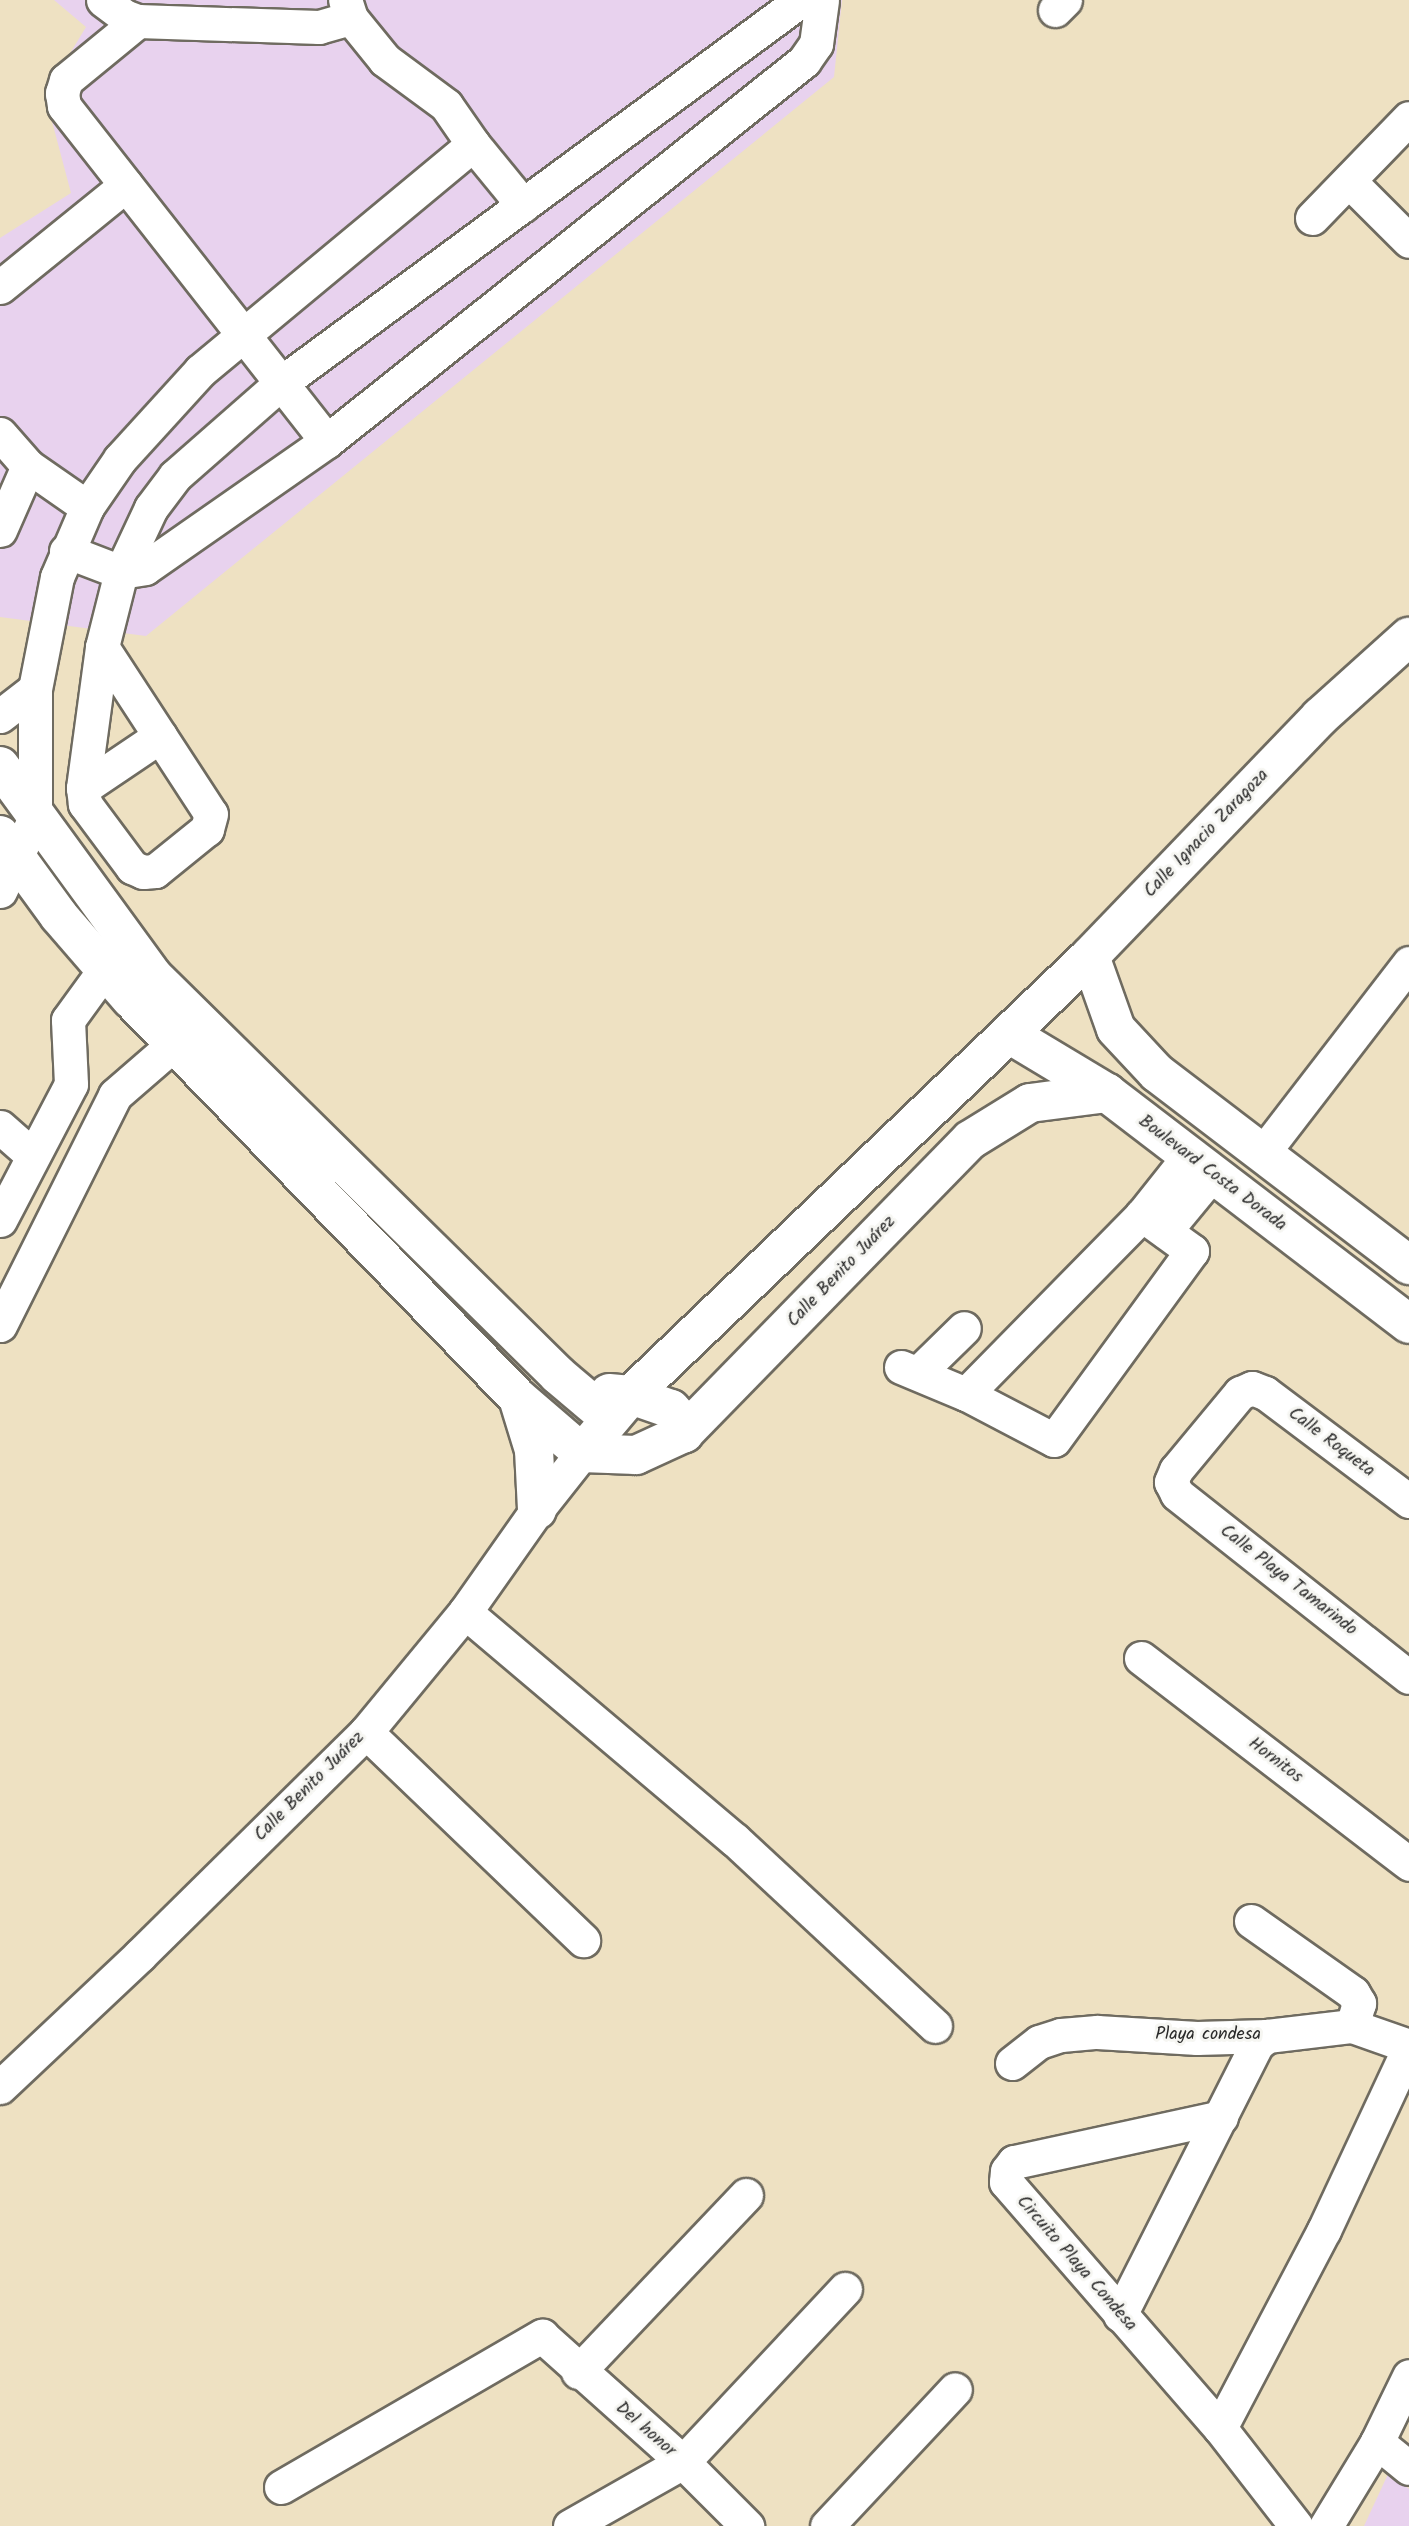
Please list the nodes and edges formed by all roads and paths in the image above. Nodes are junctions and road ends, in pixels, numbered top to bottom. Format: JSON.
{"nodes":[{"id":1,"x":103,"y":0,"type":"edge"},
{"id":2,"x":801,"y":0,"type":"edge"},
{"id":3,"x":822,"y":0,"type":"edge"},
{"id":4,"x":348,"y":9,"type":"edge"},
{"id":5,"x":138,"y":21,"type":"junction"},
{"id":6,"x":1409,"y":118,"type":"edge"},
{"id":7,"x":473,"y":144,"type":"junction"},
{"id":8,"x":1350,"y":182,"type":"junction"},
{"id":9,"x":126,"y":185,"type":"junction"},
{"id":10,"x":523,"y":205,"type":"junction"},
{"id":11,"x":1312,"y":218,"type":"dead end"},
{"id":12,"x":1409,"y":241,"type":"edge"},
{"id":13,"x":0,"y":287,"type":"edge"},
{"id":14,"x":244,"y":334,"type":"junction"},
{"id":15,"x":281,"y":383,"type":"junction"},
{"id":16,"x":0,"y":434,"type":"edge"},
{"id":17,"x":327,"y":441,"type":"junction"},
{"id":18,"x":28,"y":466,"type":"junction"},
{"id":19,"x":87,"y":507,"type":"junction"},
{"id":20,"x":0,"y":530,"type":"edge"},
{"id":21,"x":66,"y":551,"type":"junction"},
{"id":22,"x":121,"y":572,"type":"junction"},
{"id":23,"x":1409,"y":636,"type":"edge"},
{"id":24,"x":102,"y":647,"type":"junction"},
{"id":25,"x":35,"y":689,"type":"junction"},
{"id":26,"x":0,"y":716,"type":"edge"},
{"id":27,"x":160,"y":736,"type":"junction"},
{"id":28,"x":0,"y":766,"type":"edge"},
{"id":29,"x":83,"y":788,"type":"junction"},
{"id":30,"x":35,"y":818,"type":"junction"},
{"id":31,"x":5,"y":862,"type":"edge"},
{"id":32,"x":1090,"y":956,"type":"junction"},
{"id":33,"x":1409,"y":964,"type":"edge"},
{"id":34,"x":105,"y":969,"type":"junction"},
{"id":35,"x":142,"y":987,"type":"junction"},
{"id":36,"x":177,"y":1029,"type":"junction"},
{"id":37,"x":1009,"y":1034,"type":"junction"},
{"id":38,"x":242,"y":1088,"type":"junction"},
{"id":39,"x":1107,"y":1093,"type":"junction"},
{"id":40,"x":0,"y":1127,"type":"edge"},
{"id":41,"x":1262,"y":1154,"type":"junction"},
{"id":42,"x":33,"y":1155,"type":"junction"},
{"id":43,"x":1212,"y":1174,"type":"junction"},
{"id":44,"x":1315,"y":1194,"type":"junction"},
{"id":45,"x":0,"y":1220,"type":"edge"},
{"id":46,"x":1153,"y":1223,"type":"junction"},
{"id":47,"x":1409,"y":1265,"type":"edge"},
{"id":48,"x":1409,"y":1324,"type":"edge"},
{"id":49,"x":0,"y":1325,"type":"edge"},
{"id":50,"x":964,"y":1328,"type":"dead end"},
{"id":51,"x":1252,"y":1388,"type":"joint"},
{"id":52,"x":966,"y":1394,"type":"junction"},
{"id":53,"x":518,"y":1398,"type":"junction"},
{"id":54,"x":621,"y":1407,"type":"junction"},
{"id":55,"x":684,"y":1433,"type":"junction"},
{"id":56,"x":582,"y":1453,"type":"junction"},
{"id":57,"x":1409,"y":1501,"type":"edge"},
{"id":58,"x":537,"y":1510,"type":"junction"},
{"id":59,"x":465,"y":1612,"type":"junction"},
{"id":60,"x":1141,"y":1658,"type":"dead end"},
{"id":61,"x":1409,"y":1676,"type":"edge"},
{"id":62,"x":366,"y":1732,"type":"junction"},
{"id":63,"x":1409,"y":1864,"type":"edge"},
{"id":64,"x":1251,"y":1921,"type":"dead end"},
{"id":65,"x":583,"y":1940,"type":"dead end"},
{"id":66,"x":935,"y":2026,"type":"dead end"},
{"id":67,"x":1352,"y":2026,"type":"junction"},
{"id":68,"x":1267,"y":2036,"type":"junction"},
{"id":69,"x":1409,"y":2047,"type":"edge"},
{"id":70,"x":1012,"y":2063,"type":"dead end"},
{"id":71,"x":0,"y":2087,"type":"edge"},
{"id":72,"x":1221,"y":2117,"type":"junction"},
{"id":73,"x":746,"y":2195,"type":"dead end"},
{"id":74,"x":845,"y":2289,"type":"dead end"},
{"id":75,"x":1121,"y":2315,"type":"junction"},
{"id":76,"x":578,"y":2372,"type":"junction"},
{"id":77,"x":1409,"y":2376,"type":"edge"},
{"id":78,"x":955,"y":2389,"type":"dead end"},
{"id":79,"x":1220,"y":2428,"type":"junction"},
{"id":80,"x":1377,"y":2442,"type":"junction"},
{"id":81,"x":682,"y":2462,"type":"junction"},
{"id":82,"x":1409,"y":2468,"type":"edge"},
{"id":83,"x":281,"y":2487,"type":"dead end"},
{"id":84,"x":570,"y":2526,"type":"edge"},
{"id":85,"x":747,"y":2526,"type":"edge"},
{"id":86,"x":827,"y":2526,"type":"edge"},
{"id":87,"x":1296,"y":2526,"type":"edge"},
{"id":88,"x":1325,"y":2526,"type":"edge"}],
"edges":[{"from":1,"to":5,"type":"street"},
{"from":2,"to":10,"type":"street"},
{"from":3,"to":17,"type":"street"},
{"from":4,"to":5,"type":"street"},
{"from":4,"to":7,"type":"street"},
{"from":5,"to":9,"type":"street"},
{"from":6,"to":8,"type":"street"},
{"from":7,"to":10,"type":"street"},
{"from":7,"to":14,"type":"street"},
{"from":8,"to":11,"type":"street"},
{"from":8,"to":12,"type":"street"},
{"from":9,"to":13,"type":"street"},
{"from":9,"to":14,"type":"street"},
{"from":10,"to":15,"type":"street"},
{"from":14,"to":15,"type":"street"},
{"from":14,"to":19,"type":"street"},
{"from":15,"to":17,"type":"street"},
{"from":15,"to":22,"type":"street"},
{"from":16,"to":18,"type":"street"},
{"from":17,"to":22,"type":"street"},
{"from":18,"to":19,"type":"street"},
{"from":18,"to":20,"type":"street"},
{"from":19,"to":21,"type":"street"},
{"from":21,"to":22,"type":"street"},
{"from":21,"to":25,"type":"street"},
{"from":22,"to":24,"type":"street"},
{"from":23,"to":32,"type":"main road","name":"Calle Ignacio Zaragoza"},
{"from":24,"to":27,"type":"street"},
{"from":24,"to":29,"type":"street"},
{"from":25,"to":26,"type":"street"},
{"from":25,"to":30,"type":"street"},
{"from":27,"to":29,"type":"street"},
{"from":27,"to":29,"type":"street"},
{"from":28,"to":30,"type":"main road"},
{"from":30,"to":31,"type":"street"},
{"from":30,"to":35,"type":"main road"},
{"from":31,"to":34,"type":"main road"},
{"from":32,"to":37,"type":"main road","name":"Calle Ignacio Zaragoza"},
{"from":32,"to":41,"type":"main road"},
{"from":33,"to":41,"type":"street"},
{"from":34,"to":35,"type":"main road"},
{"from":34,"to":42,"type":"street"},
{"from":35,"to":36,"type":"main road"},
{"from":36,"to":38,"type":"main road"},
{"from":36,"to":49,"type":"street"},
{"from":37,"to":39,"type":"main road","name":"Boulevard Costa Dorada"},
{"from":37,"to":54,"type":"main road","name":"Calle Benito Juárez"},
{"from":38,"to":53,"type":"main road"},
{"from":38,"to":54,"type":"main road"},
{"from":39,"to":43,"type":"main road","name":"Boulevard Costa Dorada"},
{"from":39,"to":55,"type":"main road","name":"Calle Benito Juárez"},
{"from":40,"to":42,"type":"street"},
{"from":41,"to":44,"type":"main road"},
{"from":42,"to":45,"type":"street"},
{"from":43,"to":44,"type":"main road"},
{"from":43,"to":46,"type":"street"},
{"from":43,"to":48,"type":"main road","name":"Boulevard Costa Dorada"},
{"from":44,"to":47,"type":"main road"},
{"from":46,"to":52,"type":"street"},
{"from":46,"to":52,"type":"street"},
{"from":50,"to":52,"type":"street"},
{"from":51,"to":57,"type":"street","name":"Calle Roqueta"},
{"from":51,"to":61,"type":"street","name":"Calle Playa Tamarindo"},
{"from":53,"to":56,"type":"main road"},
{"from":53,"to":58,"type":"main road"},
{"from":54,"to":55,"type":"main road"},
{"from":54,"to":56,"type":"main road","name":"Calle Benito Juárez"},
{"from":55,"to":56,"type":"main road","name":"Calle Benito Juárez"},
{"from":56,"to":58,"type":"street","name":"Calle Benito Juárez"},
{"from":58,"to":59,"type":"street","name":"Calle Benito Juárez"},
{"from":59,"to":62,"type":"street","name":"Calle Benito Juárez"},
{"from":59,"to":66,"type":"street"},
{"from":60,"to":63,"type":"street","name":"Hornitos"},
{"from":62,"to":65,"type":"street"},
{"from":62,"to":71,"type":"street","name":"Calle Benito Juárez"},
{"from":64,"to":67,"type":"street"},
{"from":67,"to":68,"type":"street","name":"Playa condesa"},
{"from":67,"to":69,"type":"street","name":"Playa condesa"},
{"from":68,"to":70,"type":"street","name":"Playa condesa"},
{"from":68,"to":72,"type":"street"},
{"from":69,"to":79,"type":"street"},
{"from":72,"to":75,"type":"street"},
{"from":72,"to":75,"type":"street","name":"Circuito Playa Condesa"},
{"from":73,"to":76,"type":"street"},
{"from":74,"to":81,"type":"street"},
{"from":75,"to":79,"type":"street","name":"Circuito Playa Condesa"},
{"from":76,"to":81,"type":"street","name":"Del honor"},
{"from":76,"to":83,"type":"street","name":"Del honor"},
{"from":77,"to":80,"type":"street"},
{"from":78,"to":86,"type":"street"},
{"from":79,"to":87,"type":"street","name":"Circuito Playa Condesa"},
{"from":80,"to":82,"type":"street"},
{"from":80,"to":88,"type":"street"},
{"from":81,"to":84,"type":"street"},
{"from":81,"to":85,"type":"street","name":"Del honor"}]}
